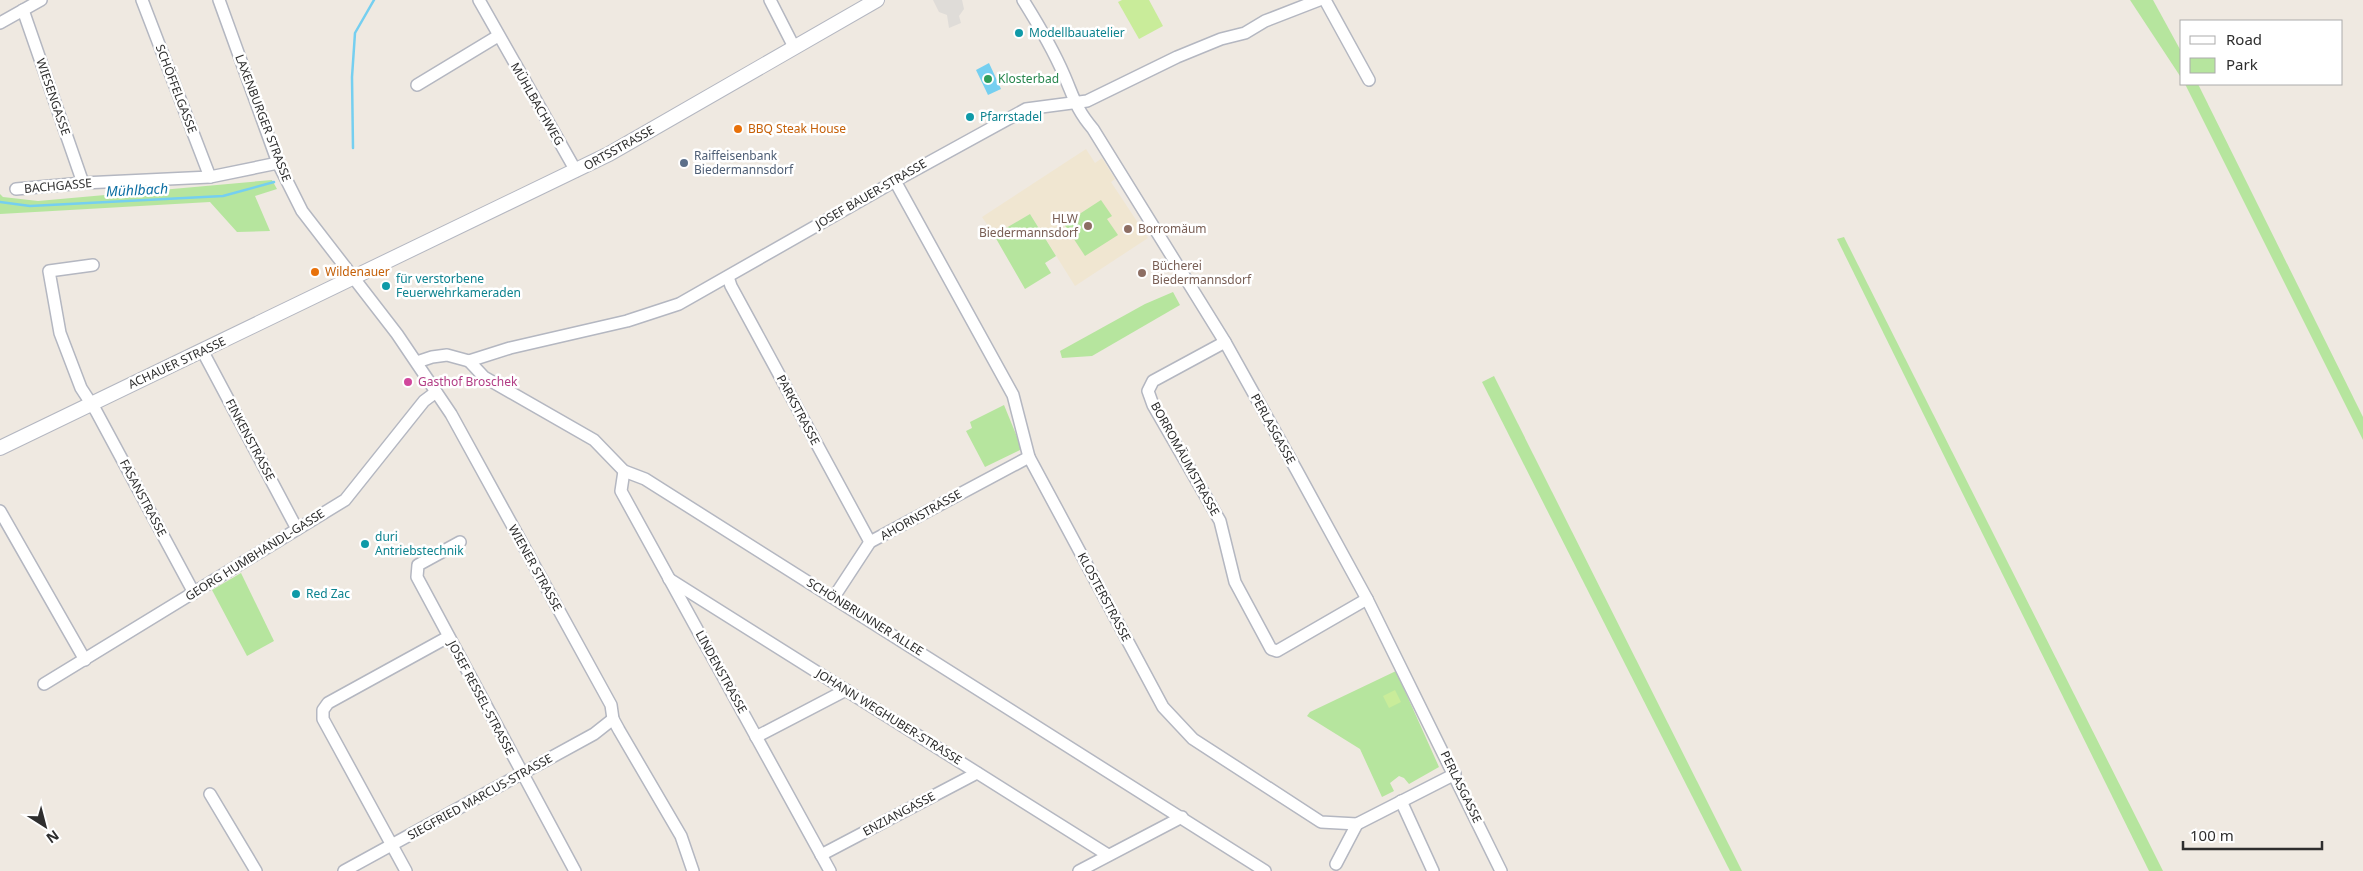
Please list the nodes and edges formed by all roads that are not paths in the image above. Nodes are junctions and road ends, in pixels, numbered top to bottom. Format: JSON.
{"nodes":[{"id":1,"x":41,"y":0,"type":"edge"},
{"id":2,"x":142,"y":0,"type":"edge"},
{"id":3,"x":219,"y":0,"type":"edge"},
{"id":4,"x":479,"y":0,"type":"edge"},
{"id":5,"x":770,"y":0,"type":"edge"},
{"id":6,"x":877,"y":0,"type":"edge"},
{"id":7,"x":1023,"y":0,"type":"edge"},
{"id":8,"x":1319,"y":0,"type":"edge"},
{"id":9,"x":1325,"y":0,"type":"edge"},
{"id":10,"x":23,"y":10,"type":"junction"},
{"id":11,"x":0,"y":23,"type":"edge"},
{"id":12,"x":498,"y":36,"type":"junction"},
{"id":13,"x":794,"y":46,"type":"junction"},
{"id":14,"x":1369,"y":80,"type":"dead end"},
{"id":15,"x":417,"y":85,"type":"dead end"},
{"id":16,"x":1075,"y":104,"type":"junction"},
{"id":17,"x":278,"y":163,"type":"junction"},
{"id":18,"x":576,"y":171,"type":"junction"},
{"id":19,"x":210,"y":177,"type":"junction"},
{"id":20,"x":895,"y":181,"type":"junction"},
{"id":21,"x":83,"y":183,"type":"junction"},
{"id":22,"x":16,"y":189,"type":"dead end"},
{"id":23,"x":93,"y":265,"type":"dead end"},
{"id":24,"x":728,"y":277,"type":"junction"},
{"id":25,"x":353,"y":278,"type":"junction"},
{"id":26,"x":1225,"y":342,"type":"junction"},
{"id":27,"x":203,"y":352,"type":"junction"},
{"id":28,"x":469,"y":361,"type":"junction"},
{"id":29,"x":417,"y":362,"type":"junction"},
{"id":30,"x":436,"y":392,"type":"junction"},
{"id":31,"x":91,"y":403,"type":"junction"},
{"id":32,"x":0,"y":448,"type":"edge"},
{"id":33,"x":1029,"y":457,"type":"junction"},
{"id":34,"x":624,"y":471,"type":"junction"},
{"id":35,"x":0,"y":511,"type":"edge"},
{"id":36,"x":297,"y":529,"type":"junction"},
{"id":37,"x":460,"y":542,"type":"dead end"},
{"id":38,"x":870,"y":542,"type":"junction"},
{"id":39,"x":670,"y":579,"type":"junction"},
{"id":40,"x":194,"y":593,"type":"junction"},
{"id":41,"x":834,"y":597,"type":"junction"},
{"id":42,"x":1367,"y":599,"type":"junction"},
{"id":43,"x":448,"y":637,"type":"junction"},
{"id":44,"x":85,"y":660,"type":"junction"},
{"id":45,"x":44,"y":684,"type":"dead end"},
{"id":46,"x":846,"y":690,"type":"junction"},
{"id":47,"x":613,"y":719,"type":"junction"},
{"id":48,"x":756,"y":738,"type":"junction"},
{"id":49,"x":977,"y":773,"type":"junction"},
{"id":50,"x":522,"y":774,"type":"junction"},
{"id":51,"x":1456,"y":774,"type":"junction"},
{"id":52,"x":210,"y":794,"type":"dead end"},
{"id":53,"x":1401,"y":801,"type":"junction"},
{"id":54,"x":1182,"y":817,"type":"junction"},
{"id":55,"x":1357,"y":824,"type":"junction"},
{"id":56,"x":392,"y":845,"type":"junction"},
{"id":57,"x":821,"y":855,"type":"junction"},
{"id":58,"x":1108,"y":856,"type":"junction"},
{"id":59,"x":1336,"y":864,"type":"dead end"},
{"id":60,"x":256,"y":871,"type":"edge"},
{"id":61,"x":344,"y":871,"type":"edge"},
{"id":62,"x":406,"y":871,"type":"edge"},
{"id":63,"x":575,"y":871,"type":"edge"},
{"id":64,"x":693,"y":871,"type":"edge"},
{"id":65,"x":830,"y":871,"type":"edge"},
{"id":66,"x":1079,"y":871,"type":"edge"},
{"id":67,"x":1265,"y":871,"type":"edge"},
{"id":68,"x":1433,"y":871,"type":"edge"},
{"id":69,"x":1501,"y":871,"type":"edge"}],
"edges":[{"from":1,"to":10,"type":"street"},
{"from":2,"to":19,"type":"street","name":"SCHÖFFELGASSE"},
{"from":3,"to":17,"type":"street","name":"LAXENBURGER STRASSE"},
{"from":4,"to":12,"type":"street","name":"MÜHLBACHWEG"},
{"from":5,"to":13,"type":"street"},
{"from":6,"to":13,"type":"street","name":"ORTSSTRASSE"},
{"from":7,"to":16,"type":"street","name":"PERLASGASSE"},
{"from":8,"to":16,"type":"street","name":"JOSEF BAUER-STRASSE"},
{"from":9,"to":14,"type":"street"},
{"from":10,"to":11,"type":"street"},
{"from":10,"to":21,"type":"street","name":"WIESENGASSE"},
{"from":12,"to":15,"type":"street"},
{"from":12,"to":18,"type":"street","name":"MÜHLBACHWEG"},
{"from":13,"to":18,"type":"street","name":"ORTSSTRASSE"},
{"from":16,"to":20,"type":"street","name":"JOSEF BAUER-STRASSE"},
{"from":16,"to":26,"type":"street","name":"PERLASGASSE"},
{"from":17,"to":19,"type":"street","name":"BACHGASSE"},
{"from":17,"to":25,"type":"street","name":"LAXENBURGER STRASSE"},
{"from":18,"to":25,"type":"street","name":"ORTSSTRASSE"},
{"from":19,"to":21,"type":"street","name":"BACHGASSE"},
{"from":20,"to":24,"type":"street","name":"JOSEF BAUER-STRASSE"},
{"from":20,"to":33,"type":"street","name":"KLOSTERSTRASSE"},
{"from":21,"to":22,"type":"street","name":"BACHGASSE"},
{"from":23,"to":31,"type":"street","name":"FASANSTRASSE"},
{"from":24,"to":28,"type":"street","name":"JOSEF BAUER-STRASSE"},
{"from":24,"to":38,"type":"street","name":"PARKSTRASSE"},
{"from":25,"to":27,"type":"street","name":"ACHAUER STRASSE"},
{"from":25,"to":29,"type":"street","name":"WIENER STRASSE"},
{"from":26,"to":42,"type":"street","name":"PERLASGASSE"},
{"from":26,"to":42,"type":"street","name":"BORROMÄUMSTRASSE"},
{"from":27,"to":31,"type":"street","name":"ACHAUER STRASSE"},
{"from":27,"to":36,"type":"street","name":"FINKENSTRASSE"},
{"from":28,"to":29,"type":"street"},
{"from":28,"to":34,"type":"street","name":"SCHÖNBRUNNER ALLEE"},
{"from":29,"to":30,"type":"street","name":"WIENER STRASSE"},
{"from":30,"to":36,"type":"street","name":"GEORG HUMBHANDL-GASSE"},
{"from":30,"to":47,"type":"street","name":"WIENER STRASSE"},
{"from":31,"to":32,"type":"street","name":"ACHAUER STRASSE"},
{"from":31,"to":40,"type":"street","name":"FASANSTRASSE"},
{"from":33,"to":38,"type":"street","name":"AHORNSTRASSE"},
{"from":33,"to":55,"type":"street","name":"KLOSTERSTRASSE"},
{"from":34,"to":39,"type":"street","name":"LINDENSTRASSE"},
{"from":34,"to":41,"type":"street","name":"SCHÖNBRUNNER ALLEE"},
{"from":35,"to":44,"type":"street"},
{"from":36,"to":40,"type":"street","name":"GEORG HUMBHANDL-GASSE"},
{"from":37,"to":43,"type":"street","name":"JOSEF RESSEL-STRASSE"},
{"from":38,"to":41,"type":"street","name":"AHORNSTRASSE"},
{"from":39,"to":46,"type":"street","name":"JOHANN WEGHUBER-STRASSE"},
{"from":39,"to":48,"type":"street","name":"LINDENSTRASSE"},
{"from":40,"to":44,"type":"street","name":"GEORG HUMBHANDL-GASSE"},
{"from":41,"to":54,"type":"street","name":"SCHÖNBRUNNER ALLEE"},
{"from":42,"to":51,"type":"street","name":"PERLASGASSE"},
{"from":43,"to":50,"type":"street","name":"JOSEF RESSEL-STRASSE"},
{"from":43,"to":56,"type":"street"},
{"from":44,"to":45,"type":"street","name":"GEORG HUMBHANDL-GASSE"},
{"from":46,"to":48,"type":"street"},
{"from":46,"to":49,"type":"street","name":"JOHANN WEGHUBER-STRASSE"},
{"from":47,"to":50,"type":"street","name":"SIEGFRIED MARCUS-STRASSE"},
{"from":47,"to":64,"type":"street","name":"WIENER STRASSE"},
{"from":48,"to":57,"type":"street","name":"LINDENSTRASSE"},
{"from":49,"to":57,"type":"street","name":"ENZIANGASSE"},
{"from":49,"to":58,"type":"street","name":"JOHANN WEGHUBER-STRASSE"},
{"from":50,"to":56,"type":"street","name":"SIEGFRIED MARCUS-STRASSE"},
{"from":50,"to":63,"type":"street","name":"JOSEF RESSEL-STRASSE"},
{"from":51,"to":53,"type":"street"},
{"from":51,"to":69,"type":"street","name":"PERLASGASSE"},
{"from":52,"to":60,"type":"street"},
{"from":53,"to":55,"type":"street"},
{"from":53,"to":68,"type":"street"},
{"from":54,"to":58,"type":"street"},
{"from":54,"to":67,"type":"street","name":"SCHÖNBRUNNER ALLEE"},
{"from":55,"to":59,"type":"street"},
{"from":56,"to":61,"type":"street","name":"SIEGFRIED MARCUS-STRASSE"},
{"from":56,"to":62,"type":"street"},
{"from":57,"to":65,"type":"street","name":"LINDENSTRASSE"},
{"from":58,"to":66,"type":"street"}]}
